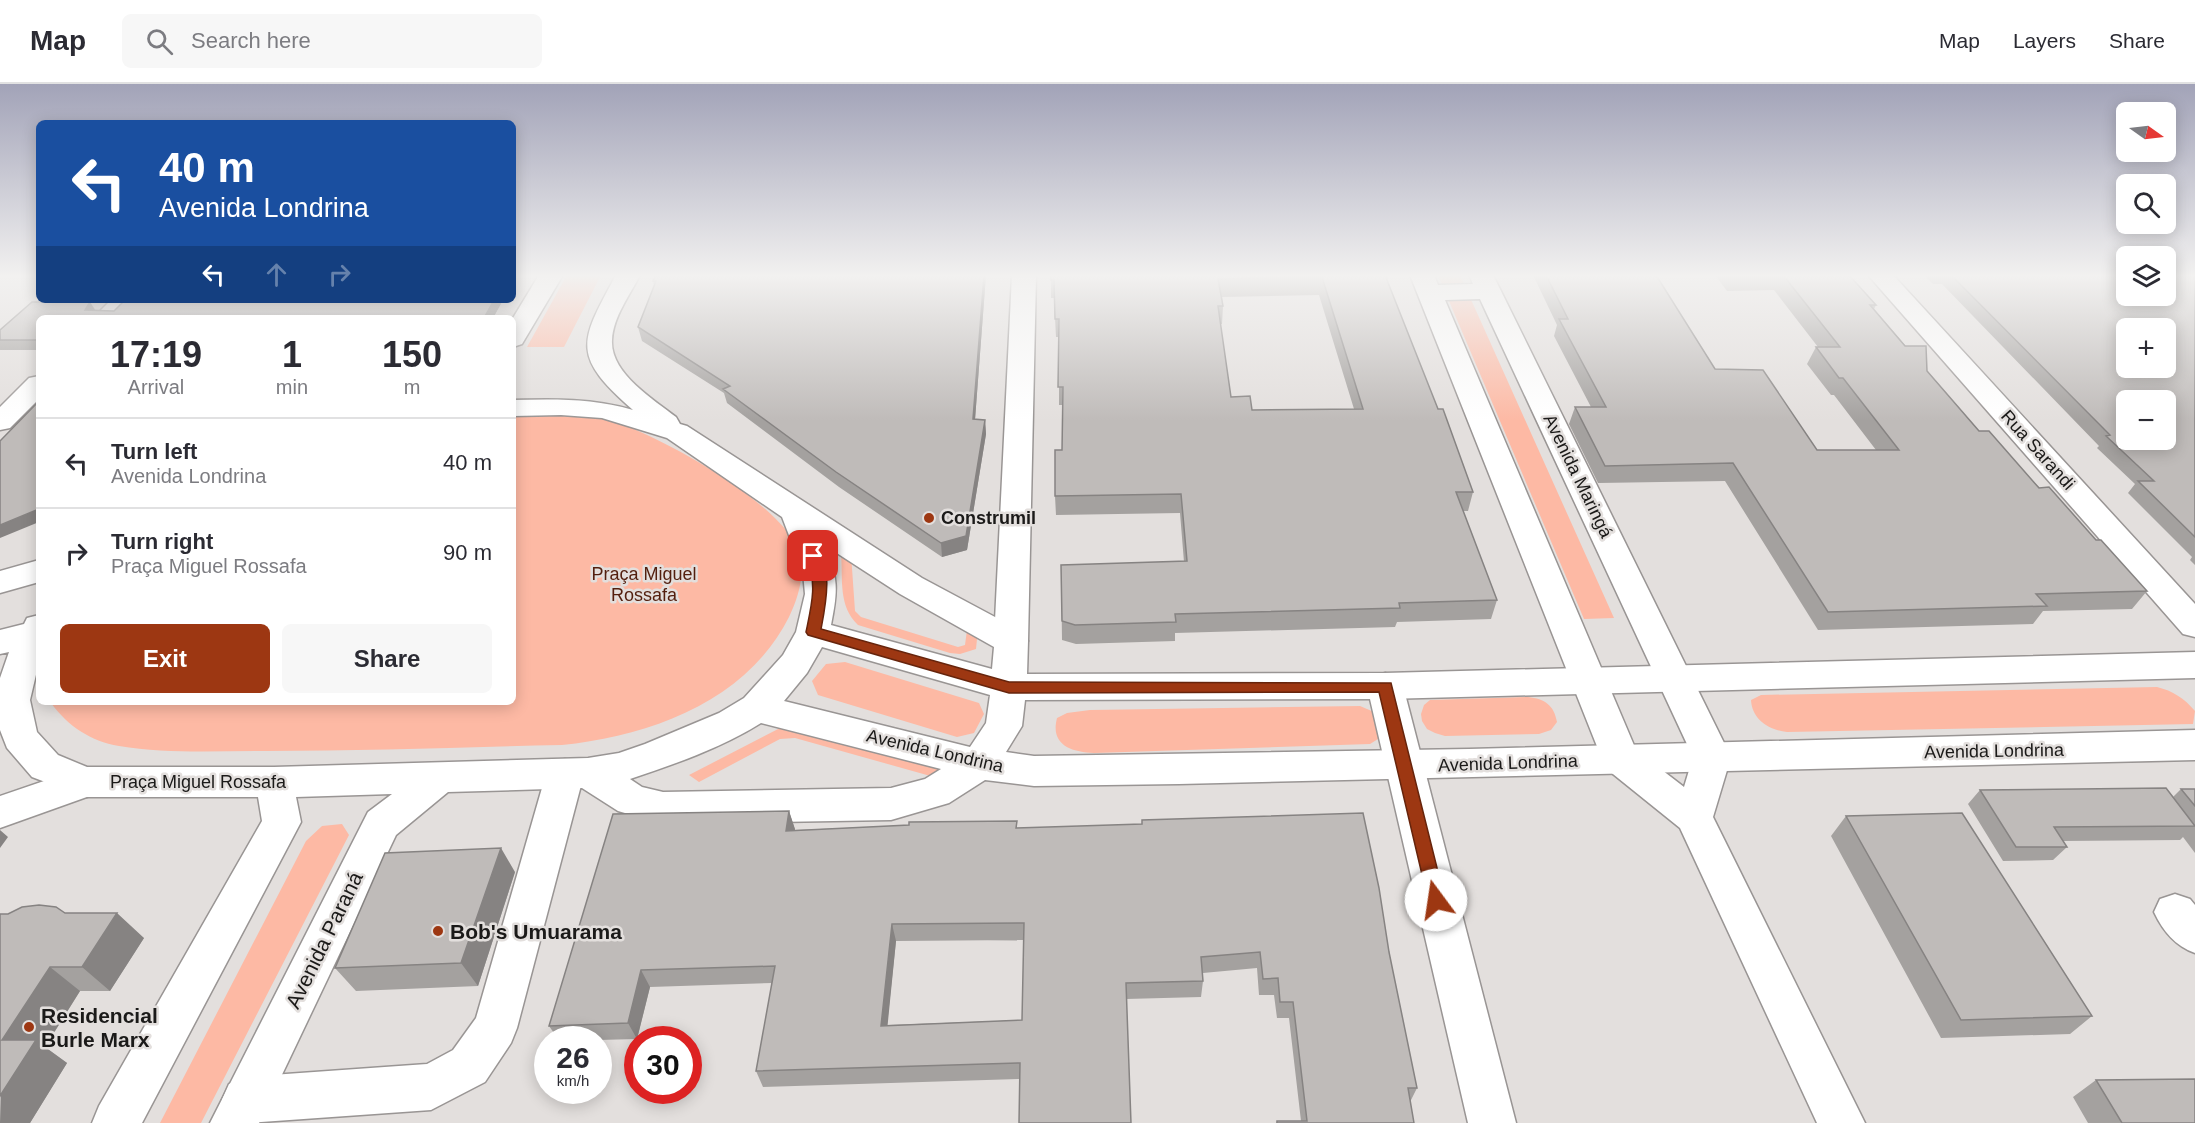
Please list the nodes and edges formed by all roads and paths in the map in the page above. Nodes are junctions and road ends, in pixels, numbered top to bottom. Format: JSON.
{"nodes":[{"id":1,"x":604,"y":323,"type":"edge"},
{"id":2,"x":1022,"y":323,"type":"edge"},
{"id":3,"x":1442,"y":323,"type":"edge"},
{"id":4,"x":1505,"y":323,"type":"edge"},
{"id":5,"x":1924,"y":323,"type":"edge"},
{"id":6,"x":36,"y":387,"type":"edge"},
{"id":7,"x":516,"y":408,"type":"edge"},
{"id":8,"x":0,"y":422,"type":"edge"},
{"id":9,"x":677,"y":432,"type":"junction"},
{"id":10,"x":794,"y":511,"type":"junction"},
{"id":11,"x":36,"y":572,"type":"edge"},
{"id":12,"x":0,"y":582,"type":"edge"},
{"id":13,"x":2195,"y":626,"type":"edge"},
{"id":14,"x":36,"y":630,"type":"edge"},
{"id":15,"x":36,"y":632,"type":"edge"},
{"id":16,"x":813,"y":632,"type":"junction"},
{"id":17,"x":1011,"y":641,"type":"junction"},
{"id":18,"x":0,"y":642,"type":"edge"},
{"id":19,"x":2195,"y":665,"type":"edge"},
{"id":20,"x":1675,"y":677,"type":"junction"},
{"id":21,"x":1589,"y":679,"type":"junction"},
{"id":22,"x":1385,"y":686,"type":"junction"},
{"id":23,"x":1009,"y":687,"type":"junction"},
{"id":24,"x":6,"y":702,"type":"edge"},
{"id":25,"x":757,"y":708,"type":"junction"},
{"id":26,"x":2195,"y":746,"type":"edge"},
{"id":27,"x":1712,"y":757,"type":"junction"},
{"id":28,"x":1621,"y":759,"type":"junction"},
{"id":29,"x":979,"y":764,"type":"junction"},
{"id":30,"x":1403,"y":767,"type":"junction"},
{"id":31,"x":576,"y":774,"type":"junction"},
{"id":32,"x":440,"y":777,"type":"junction"},
{"id":33,"x":86,"y":782,"type":"junction"},
{"id":34,"x":274,"y":782,"type":"junction"},
{"id":35,"x":0,"y":812,"type":"edge"},
{"id":36,"x":1694,"y":817,"type":"junction"},
{"id":37,"x":240,"y":1112,"type":"edge"},
{"id":38,"x":116,"y":1123,"type":"edge"},
{"id":39,"x":1492,"y":1123,"type":"edge"},
{"id":40,"x":1841,"y":1123,"type":"edge"}],
"edges":[{"from":1,"to":9,"type":"main road"},
{"from":2,"to":17,"type":"main road"},
{"from":3,"to":21,"type":"main road"},
{"from":4,"to":20,"type":"main road","name":"Avenida Maringá"},
{"from":5,"to":13,"type":"main road","name":"Rua Sarandi"},
{"from":6,"to":8,"type":"main road"},
{"from":7,"to":9,"type":"main road"},
{"from":9,"to":10,"type":"main road"},
{"from":10,"to":16,"type":"main road","name":"Praça Miguel Rossafa"},
{"from":10,"to":17,"type":"main road"},
{"from":11,"to":12,"type":"main road"},
{"from":14,"to":18,"type":"main road"},
{"from":15,"to":24,"type":"main road","name":"Praça Miguel Rossafa"},
{"from":16,"to":23,"type":"main road"},
{"from":16,"to":25,"type":"main road","name":"Praça Miguel Rossafa"},
{"from":17,"to":23,"type":"main road"},
{"from":19,"to":20,"type":"main road"},
{"from":20,"to":21,"type":"main road"},
{"from":20,"to":27,"type":"main road","name":"Avenida Maringá"},
{"from":21,"to":22,"type":"main road"},
{"from":21,"to":28,"type":"main road"},
{"from":22,"to":23,"type":"main road"},
{"from":22,"to":30,"type":"main road"},
{"from":23,"to":29,"type":"main road"},
{"from":24,"to":33,"type":"main road","name":"Praça Miguel Rossafa"},
{"from":25,"to":29,"type":"main road","name":"Avenida Londrina"},
{"from":25,"to":31,"type":"main road","name":"Praça Miguel Rossafa"},
{"from":26,"to":27,"type":"main road","name":"Avenida Londrina"},
{"from":27,"to":28,"type":"main road","name":"Avenida Londrina"},
{"from":27,"to":36,"type":"main road"},
{"from":28,"to":30,"type":"main road","name":"Avenida Londrina"},
{"from":28,"to":36,"type":"main road"},
{"from":29,"to":30,"type":"main road","name":"Avenida Londrina"},
{"from":29,"to":31,"type":"main road"},
{"from":30,"to":39,"type":"main road"},
{"from":31,"to":32,"type":"main road","name":"Praça Miguel Rossafa"},
{"from":31,"to":37,"type":"main road"},
{"from":32,"to":34,"type":"main road","name":"Praça Miguel Rossafa"},
{"from":32,"to":37,"type":"main road","name":"Avenida Paraná"},
{"from":33,"to":34,"type":"main road","name":"Praça Miguel Rossafa"},
{"from":33,"to":35,"type":"main road"},
{"from":34,"to":38,"type":"main road"},
{"from":36,"to":40,"type":"main road"}]}
